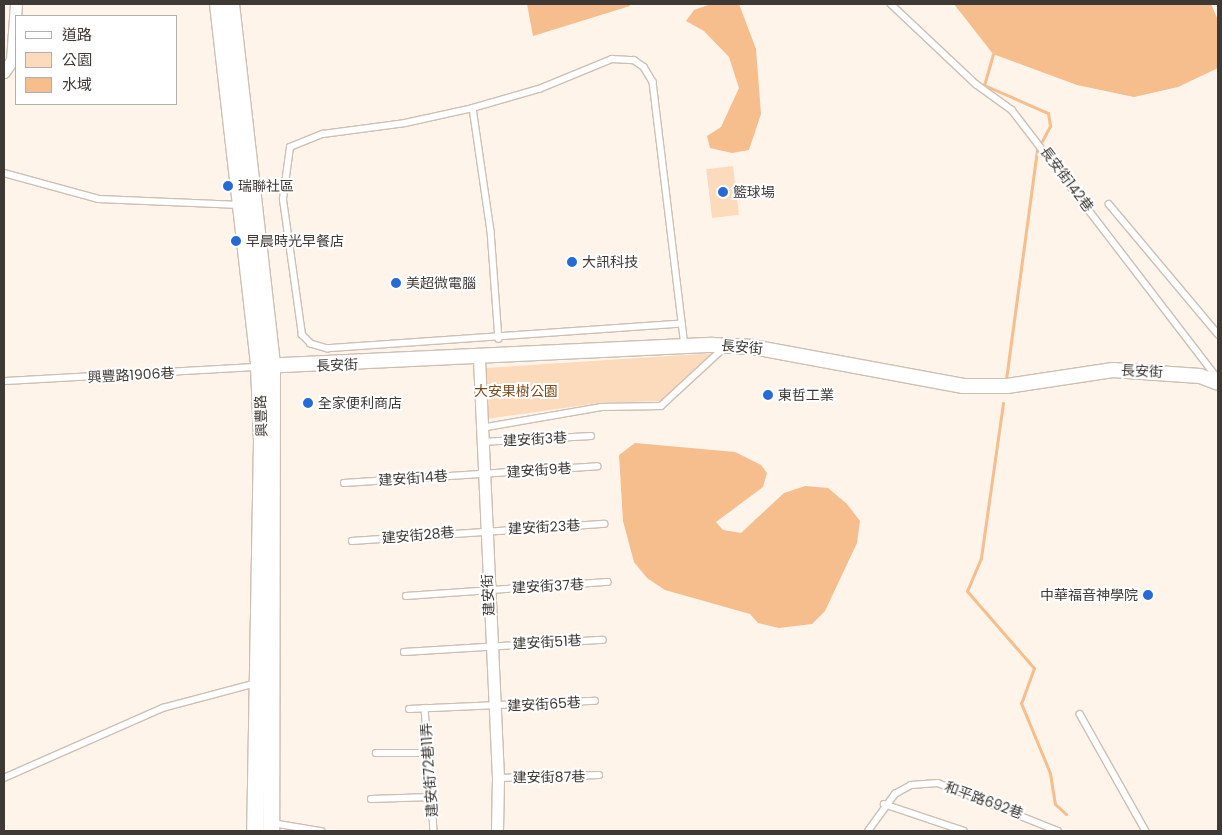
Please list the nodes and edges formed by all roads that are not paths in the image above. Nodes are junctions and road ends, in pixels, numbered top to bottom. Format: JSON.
{"nodes":[{"id":1,"x":218,"y":4,"type":"edge"},
{"id":2,"x":231,"y":4,"type":"edge"},
{"id":3,"x":891,"y":4,"type":"edge"},
{"id":4,"x":15,"y":18,"type":"edge"},
{"id":5,"x":4,"y":72,"type":"edge"},
{"id":6,"x":473,"y":108,"type":"junction"},
{"id":7,"x":4,"y":173,"type":"edge"},
{"id":8,"x":1109,"y":204,"type":"dead end"},
{"id":9,"x":241,"y":205,"type":"junction"},
{"id":10,"x":682,"y":324,"type":"junction"},
{"id":11,"x":1218,"y":334,"type":"edge"},
{"id":12,"x":499,"y":339,"type":"junction"},
{"id":13,"x":728,"y":345,"type":"junction"},
{"id":14,"x":685,"y":346,"type":"junction"},
{"id":15,"x":479,"y":359,"type":"junction"},
{"id":16,"x":265,"y":366,"type":"junction"},
{"id":17,"x":1218,"y":378,"type":"edge"},
{"id":18,"x":4,"y":381,"type":"edge"},
{"id":19,"x":1218,"y":384,"type":"edge"},
{"id":20,"x":479,"y":428,"type":"junction"},
{"id":21,"x":591,"y":436,"type":"dead end"},
{"id":22,"x":480,"y":442,"type":"junction"},
{"id":23,"x":597,"y":466,"type":"dead end"},
{"id":24,"x":482,"y":474,"type":"junction"},
{"id":25,"x":344,"y":483,"type":"dead end"},
{"id":26,"x":604,"y":524,"type":"dead end"},
{"id":27,"x":484,"y":530,"type":"junction"},
{"id":28,"x":352,"y":541,"type":"dead end"},
{"id":29,"x":608,"y":582,"type":"dead end"},
{"id":30,"x":488,"y":589,"type":"junction"},
{"id":31,"x":406,"y":596,"type":"dead end"},
{"id":32,"x":603,"y":640,"type":"dead end"},
{"id":33,"x":490,"y":645,"type":"junction"},
{"id":34,"x":404,"y":652,"type":"dead end"},
{"id":35,"x":259,"y":683,"type":"junction"},
{"id":36,"x":595,"y":701,"type":"dead end"},
{"id":37,"x":494,"y":706,"type":"junction"},
{"id":38,"x":425,"y":708,"type":"junction"},
{"id":39,"x":410,"y":709,"type":"dead end"},
{"id":40,"x":1080,"y":714,"type":"dead end"},
{"id":41,"x":376,"y":753,"type":"dead end"},
{"id":42,"x":428,"y":753,"type":"junction"},
{"id":43,"x":599,"y":775,"type":"dead end"},
{"id":44,"x":4,"y":778,"type":"edge"},
{"id":45,"x":498,"y":778,"type":"junction"},
{"id":46,"x":431,"y":797,"type":"junction"},
{"id":47,"x":371,"y":799,"type":"dead end"},
{"id":48,"x":884,"y":804,"type":"junction"},
{"id":49,"x":263,"y":827,"type":"edge"},
{"id":50,"x":321,"y":831,"type":"edge"},
{"id":51,"x":434,"y":831,"type":"edge"},
{"id":52,"x":497,"y":831,"type":"edge"},
{"id":53,"x":868,"y":831,"type":"edge"},
{"id":54,"x":964,"y":831,"type":"edge"},
{"id":55,"x":1058,"y":831,"type":"edge"},
{"id":56,"x":1146,"y":831,"type":"edge"}],
"edges":[{"from":1,"to":9,"type":"main road","name":"興豐路"},
{"from":2,"to":16,"type":"main road","name":"興豐路"},
{"from":3,"to":17,"type":"lane","name":"長安街142巷"},
{"from":4,"to":5,"type":"street"},
{"from":6,"to":10,"type":"lane"},
{"from":6,"to":12,"type":"lane"},
{"from":6,"to":12,"type":"lane"},
{"from":7,"to":9,"type":"lane"},
{"from":8,"to":11,"type":"lane"},
{"from":9,"to":16,"type":"main road","name":"興豐路"},
{"from":10,"to":12,"type":"lane"},
{"from":10,"to":14,"type":"lane"},
{"from":13,"to":14,"type":"street","name":"長安街"},
{"from":13,"to":19,"type":"street","name":"長安街"},
{"from":13,"to":20,"type":"lane"},
{"from":14,"to":15,"type":"street","name":"長安街"},
{"from":15,"to":16,"type":"street","name":"長安街"},
{"from":15,"to":20,"type":"street","name":"建安街"},
{"from":16,"to":18,"type":"lane","name":"興豐路1906巷"},
{"from":16,"to":35,"type":"main road","name":"興豐路"},
{"from":16,"to":49,"type":"main road","name":"興豐路"},
{"from":20,"to":22,"type":"street","name":"建安街"},
{"from":21,"to":22,"type":"lane","name":"建安街3巷"},
{"from":22,"to":24,"type":"street","name":"建安街"},
{"from":23,"to":24,"type":"lane","name":"建安街9巷"},
{"from":24,"to":25,"type":"lane","name":"建安街14巷"},
{"from":24,"to":27,"type":"street","name":"建安街"},
{"from":26,"to":27,"type":"lane","name":"建安街23巷"},
{"from":27,"to":28,"type":"lane","name":"建安街28巷"},
{"from":27,"to":30,"type":"street","name":"建安街"},
{"from":29,"to":30,"type":"lane","name":"建安街37巷"},
{"from":30,"to":31,"type":"lane","name":"建安街37巷"},
{"from":30,"to":33,"type":"street","name":"建安街"},
{"from":32,"to":33,"type":"lane","name":"建安街51巷"},
{"from":33,"to":34,"type":"lane","name":"建安街51巷"},
{"from":33,"to":37,"type":"street","name":"建安街"},
{"from":35,"to":44,"type":"lane"},
{"from":35,"to":49,"type":"main road","name":"興豐路"},
{"from":36,"to":37,"type":"lane","name":"建安街65巷"},
{"from":37,"to":38,"type":"lane","name":"建安街65巷"},
{"from":37,"to":45,"type":"street","name":"建安街"},
{"from":38,"to":39,"type":"lane","name":"建安街65巷"},
{"from":38,"to":42,"type":"lane","name":"建安街72巷11弄"},
{"from":40,"to":56,"type":"lane"},
{"from":41,"to":42,"type":"lane"},
{"from":42,"to":46,"type":"lane","name":"建安街72巷11弄"},
{"from":43,"to":45,"type":"lane","name":"建安街87巷"},
{"from":45,"to":52,"type":"street","name":"建安街"},
{"from":46,"to":47,"type":"lane"},
{"from":46,"to":51,"type":"lane","name":"建安街72巷11弄"},
{"from":48,"to":53,"type":"lane","name":"和平路692巷"},
{"from":48,"to":54,"type":"lane"},
{"from":48,"to":55,"type":"lane","name":"和平路692巷"},
{"from":49,"to":50,"type":"lane"}]}
